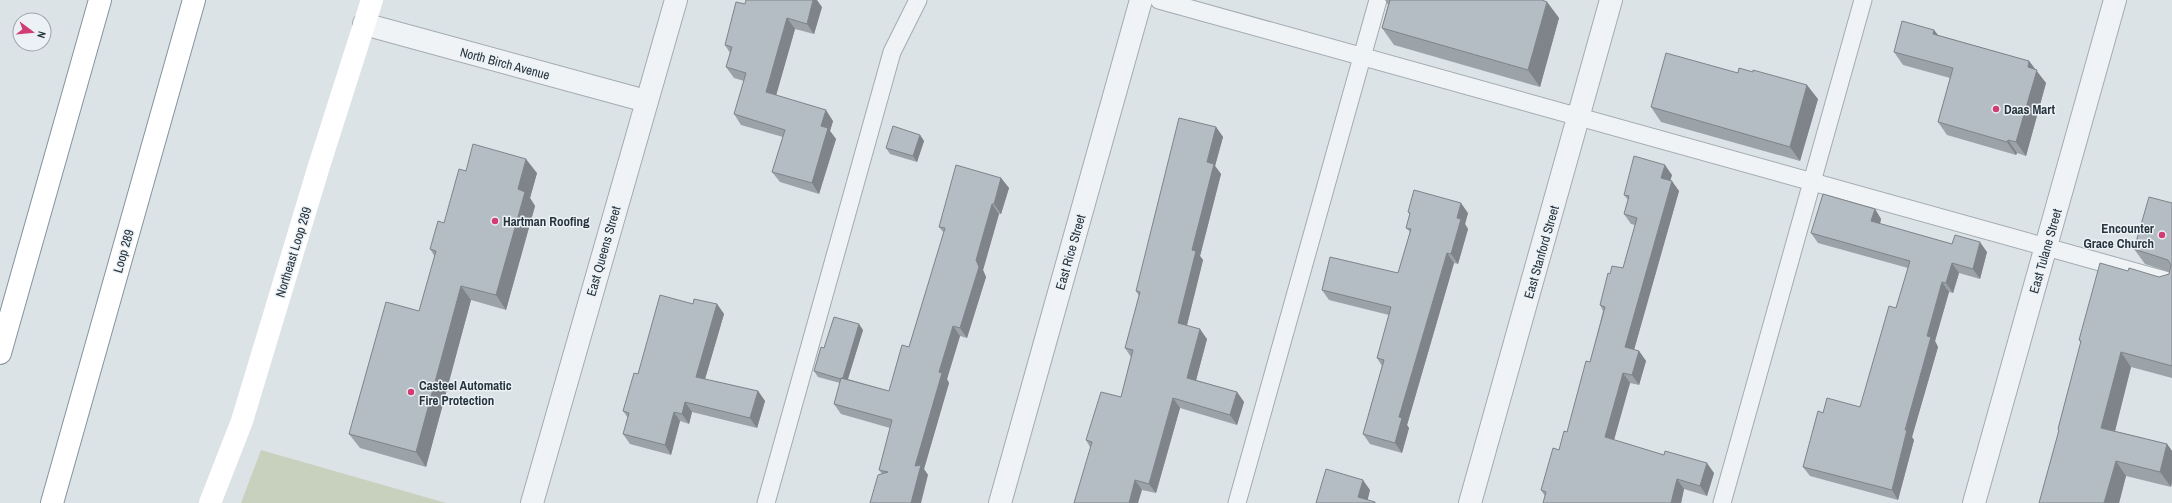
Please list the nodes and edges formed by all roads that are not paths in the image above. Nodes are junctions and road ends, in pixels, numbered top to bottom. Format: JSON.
{"nodes":[{"id":1,"x":100,"y":0,"type":"edge"},
{"id":2,"x":194,"y":0,"type":"edge"},
{"id":3,"x":372,"y":0,"type":"edge"},
{"id":4,"x":676,"y":0,"type":"edge"},
{"id":5,"x":918,"y":0,"type":"edge"},
{"id":6,"x":1140,"y":0,"type":"edge"},
{"id":7,"x":1159,"y":0,"type":"edge"},
{"id":8,"x":1378,"y":0,"type":"edge"},
{"id":9,"x":1611,"y":0,"type":"edge"},
{"id":10,"x":1863,"y":0,"type":"edge"},
{"id":11,"x":2115,"y":0,"type":"edge"},
{"id":12,"x":364,"y":24,"type":"junction"},
{"id":13,"x":1362,"y":57,"type":"junction"},
{"id":14,"x":646,"y":102,"type":"junction"},
{"id":15,"x":1578,"y":118,"type":"junction"},
{"id":16,"x":1812,"y":183,"type":"junction"},
{"id":17,"x":2046,"y":247,"type":"junction"},
{"id":18,"x":2172,"y":282,"type":"edge"},
{"id":19,"x":0,"y":353,"type":"edge"},
{"id":20,"x":52,"y":503,"type":"edge"},
{"id":21,"x":210,"y":503,"type":"edge"},
{"id":22,"x":532,"y":503,"type":"edge"},
{"id":23,"x":766,"y":503,"type":"edge"},
{"id":24,"x":1000,"y":503,"type":"edge"},
{"id":25,"x":1237,"y":503,"type":"edge"},
{"id":26,"x":1470,"y":503,"type":"edge"},
{"id":27,"x":1722,"y":503,"type":"edge"},
{"id":28,"x":1974,"y":503,"type":"edge"}],
"edges":[{"from":1,"to":19,"type":"main road"},
{"from":2,"to":20,"type":"main road","name":"Loop 289"},
{"from":3,"to":12,"type":"main road","name":"Northeast Loop 289"},
{"from":4,"to":14,"type":"street","name":"East Queens Street"},
{"from":5,"to":23,"type":"lane"},
{"from":6,"to":24,"type":"street","name":"East Rice Street"},
{"from":7,"to":13,"type":"lane"},
{"from":8,"to":13,"type":"lane"},
{"from":9,"to":15,"type":"street","name":"East Stanford Street"},
{"from":10,"to":16,"type":"lane"},
{"from":11,"to":17,"type":"street","name":"East Tulane Street"},
{"from":12,"to":14,"type":"street","name":"North Birch Avenue"},
{"from":12,"to":21,"type":"main road","name":"Northeast Loop 289"},
{"from":13,"to":15,"type":"lane"},
{"from":13,"to":25,"type":"lane"},
{"from":14,"to":22,"type":"street","name":"East Queens Street"},
{"from":15,"to":16,"type":"lane"},
{"from":15,"to":26,"type":"street","name":"East Stanford Street"},
{"from":16,"to":17,"type":"lane"},
{"from":16,"to":27,"type":"lane"},
{"from":17,"to":18,"type":"lane"},
{"from":17,"to":28,"type":"street","name":"East Tulane Street"}]}
